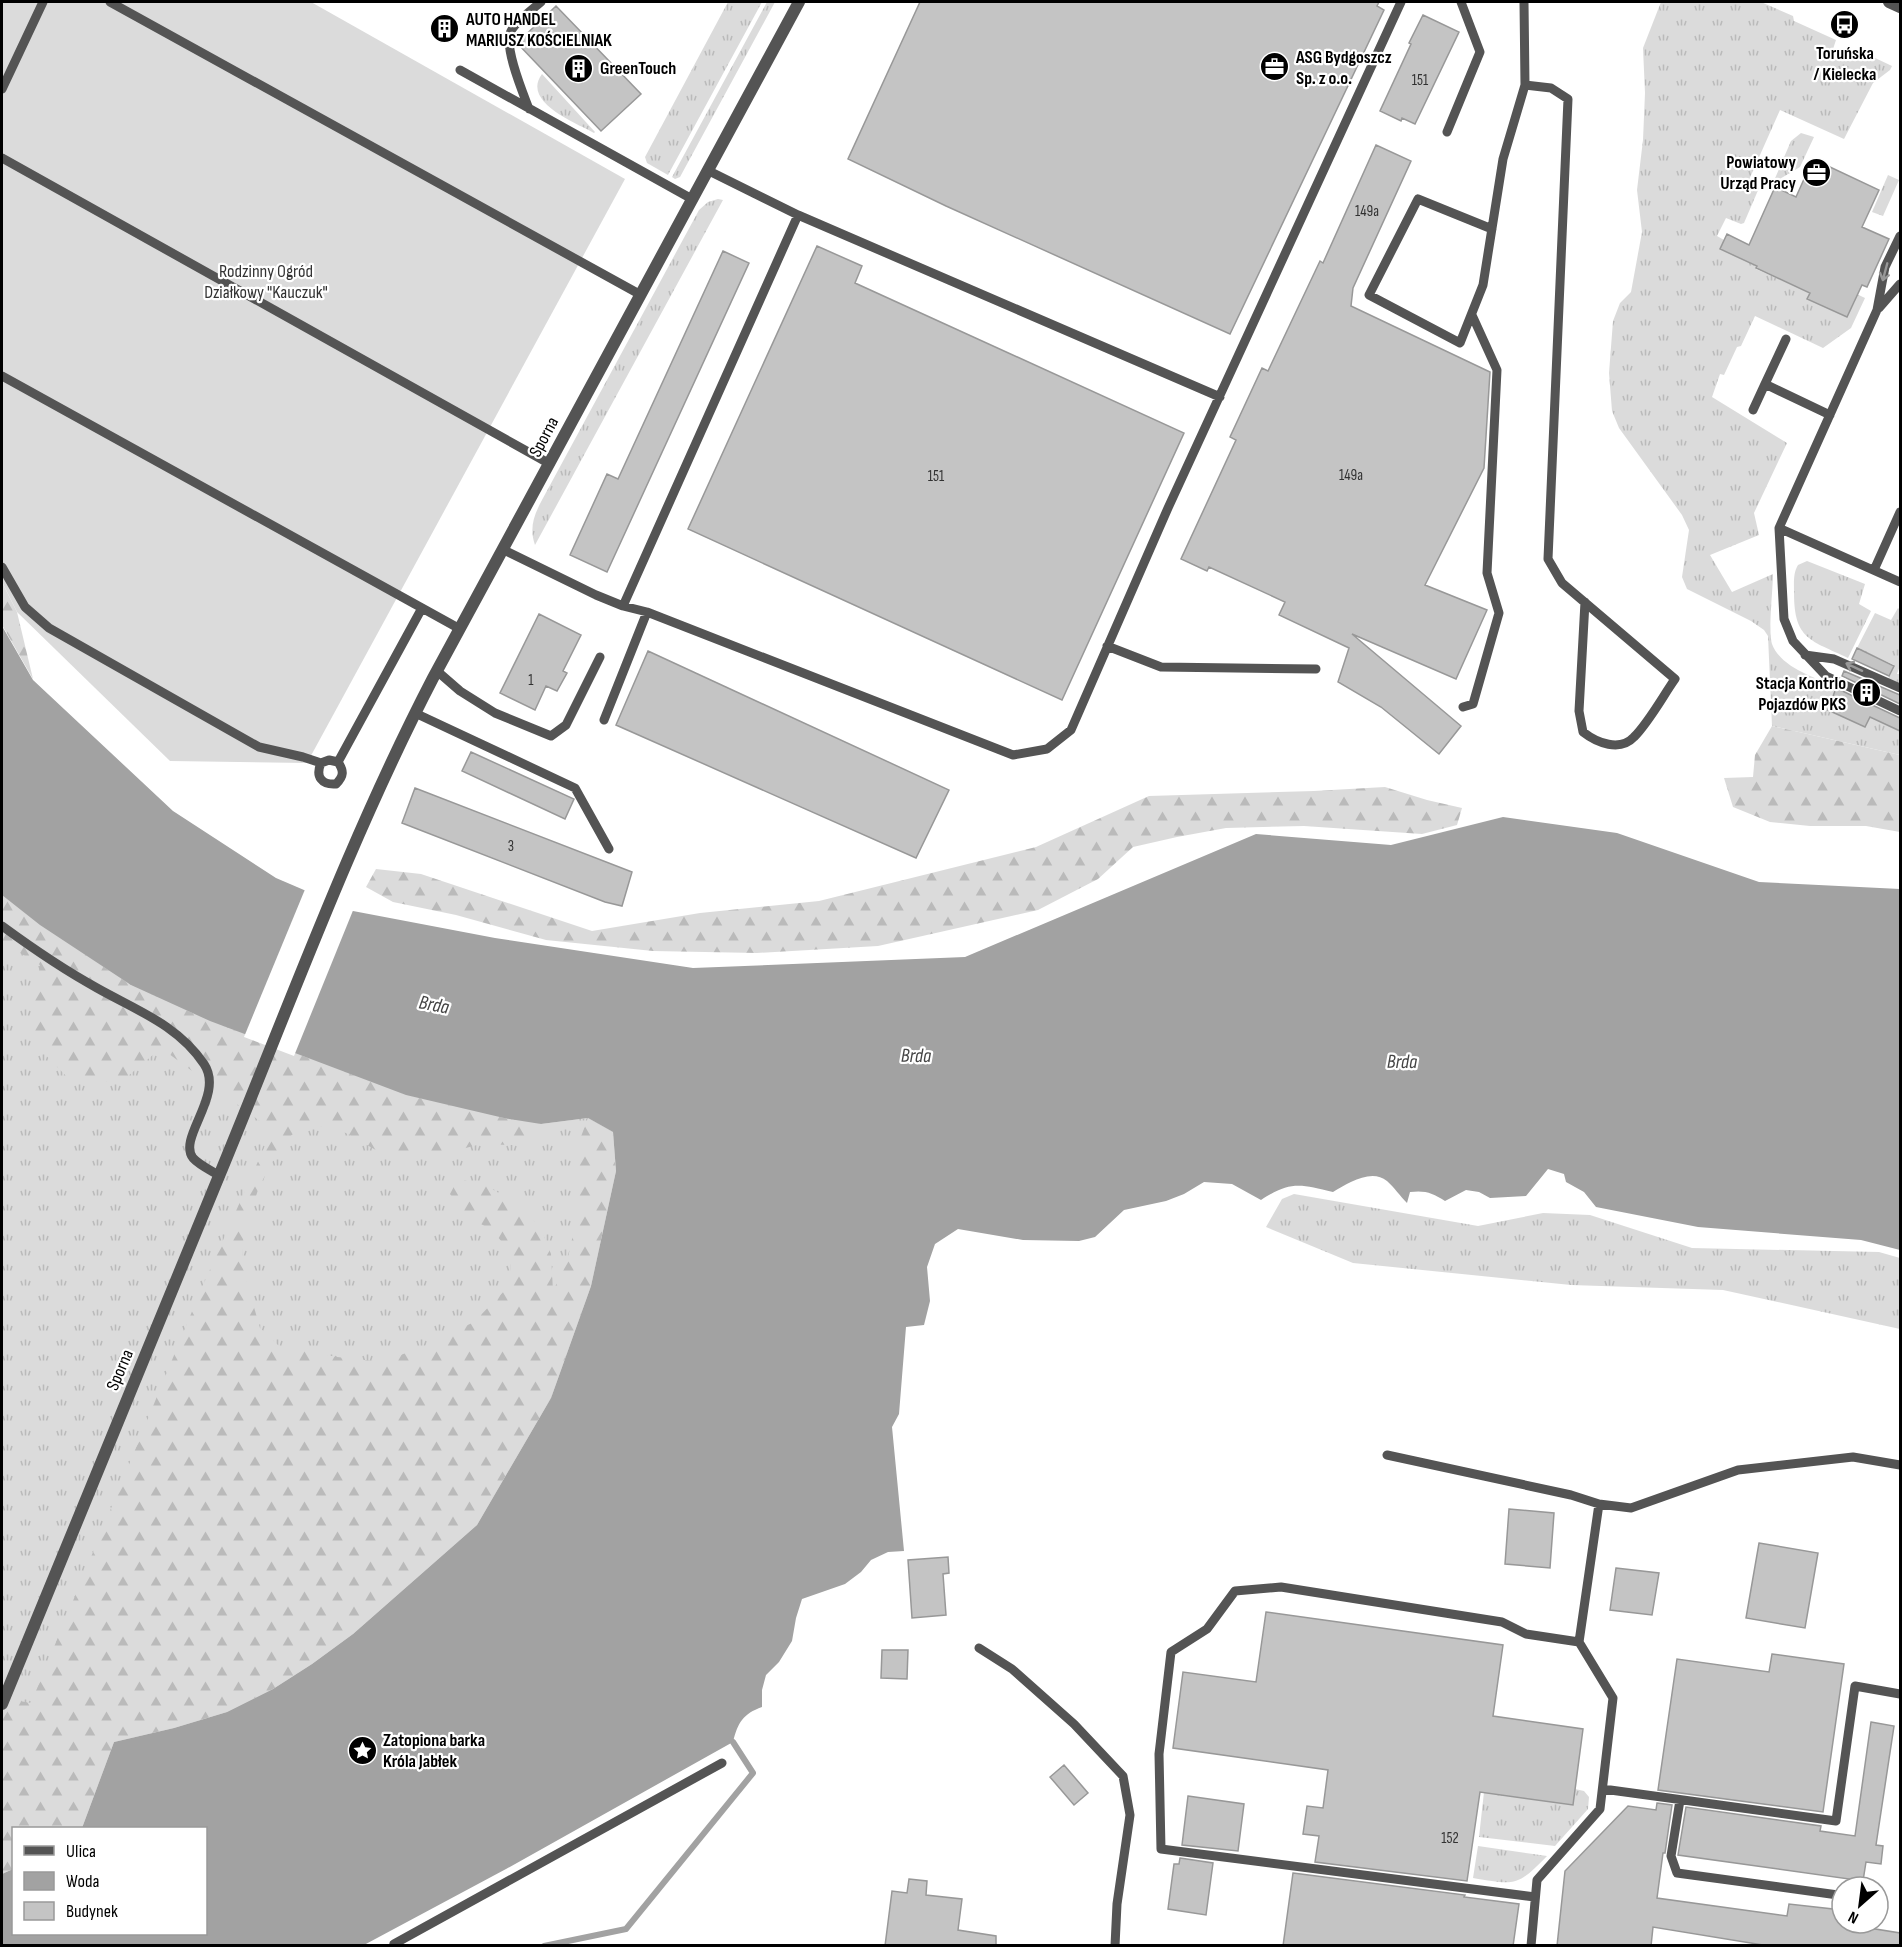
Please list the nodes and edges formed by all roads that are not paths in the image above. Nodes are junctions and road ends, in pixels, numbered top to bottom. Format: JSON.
{"nodes":[{"id":1,"x":43,"y":2,"type":"edge"},
{"id":2,"x":111,"y":2,"type":"edge"},
{"id":3,"x":542,"y":2,"type":"edge"},
{"id":4,"x":799,"y":2,"type":"edge"},
{"id":5,"x":1401,"y":2,"type":"edge"},
{"id":6,"x":1461,"y":2,"type":"edge"},
{"id":7,"x":1524,"y":2,"type":"edge"},
{"id":8,"x":1889,"y":2,"type":"edge"},
{"id":9,"x":1900,"y":7,"type":"edge"},
{"id":10,"x":460,"y":70,"type":"dead end"},
{"id":11,"x":1524,"y":85,"type":"junction"},
{"id":12,"x":2,"y":89,"type":"edge"},
{"id":13,"x":529,"y":109,"type":"junction"},
{"id":14,"x":1447,"y":132,"type":"dead end"},
{"id":15,"x":2,"y":158,"type":"edge"},
{"id":16,"x":707,"y":170,"type":"junction"},
{"id":17,"x":692,"y":199,"type":"junction"},
{"id":18,"x":798,"y":215,"type":"junction"},
{"id":19,"x":1491,"y":229,"type":"junction"},
{"id":20,"x":1900,"y":236,"type":"edge"},
{"id":21,"x":1900,"y":284,"type":"edge"},
{"id":22,"x":641,"y":295,"type":"junction"},
{"id":23,"x":1877,"y":310,"type":"junction"},
{"id":24,"x":1472,"y":315,"type":"junction"},
{"id":25,"x":1786,"y":339,"type":"dead end"},
{"id":26,"x":2,"y":376,"type":"edge"},
{"id":27,"x":1765,"y":384,"type":"junction"},
{"id":28,"x":1220,"y":397,"type":"junction"},
{"id":29,"x":1753,"y":410,"type":"dead end"},
{"id":30,"x":1830,"y":415,"type":"junction"},
{"id":31,"x":550,"y":464,"type":"junction"},
{"id":32,"x":1900,"y":512,"type":"edge"},
{"id":33,"x":1779,"y":528,"type":"junction"},
{"id":34,"x":504,"y":550,"type":"junction"},
{"id":35,"x":2,"y":567,"type":"edge"},
{"id":36,"x":1874,"y":570,"type":"junction"},
{"id":37,"x":1900,"y":582,"type":"edge"},
{"id":38,"x":1585,"y":602,"type":"junction"},
{"id":39,"x":623,"y":606,"type":"junction"},
{"id":40,"x":422,"y":608,"type":"junction"},
{"id":41,"x":647,"y":612,"type":"junction"},
{"id":42,"x":460,"y":629,"type":"junction"},
{"id":43,"x":1107,"y":646,"type":"junction"},
{"id":44,"x":1805,"y":654,"type":"junction"},
{"id":45,"x":600,"y":657,"type":"dead end"},
{"id":46,"x":1316,"y":669,"type":"dead end"},
{"id":47,"x":437,"y":671,"type":"junction"},
{"id":48,"x":1900,"y":688,"type":"edge"},
{"id":49,"x":1463,"y":706,"type":"dead end"},
{"id":50,"x":1900,"y":711,"type":"edge"},
{"id":51,"x":415,"y":713,"type":"junction"},
{"id":52,"x":604,"y":720,"type":"dead end"},
{"id":53,"x":338,"y":762,"type":"junction"},
{"id":54,"x":321,"y":763,"type":"junction"},
{"id":55,"x":609,"y":849,"type":"dead end"},
{"id":56,"x":2,"y":926,"type":"edge"},
{"id":57,"x":220,"y":1176,"type":"junction"},
{"id":58,"x":1387,"y":1455,"type":"dead end"},
{"id":59,"x":1900,"y":1465,"type":"edge"},
{"id":60,"x":1599,"y":1504,"type":"junction"},
{"id":61,"x":1579,"y":1642,"type":"junction"},
{"id":62,"x":979,"y":1648,"type":"dead end"},
{"id":63,"x":1900,"y":1694,"type":"edge"},
{"id":64,"x":2,"y":1704,"type":"edge"},
{"id":65,"x":722,"y":1763,"type":"dead end"},
{"id":66,"x":1603,"y":1789,"type":"junction"},
{"id":67,"x":1680,"y":1800,"type":"junction"},
{"id":68,"x":1830,"y":1893,"type":"edge"},
{"id":69,"x":1535,"y":1897,"type":"junction"},
{"id":70,"x":393,"y":1945,"type":"edge"},
{"id":71,"x":1115,"y":1946,"type":"edge"},
{"id":72,"x":1531,"y":1946,"type":"edge"}],
"edges":[{"from":1,"to":12,"type":"lane"},
{"from":2,"to":22,"type":"lane"},
{"from":3,"to":13,"type":"lane"},
{"from":4,"to":16,"type":"street","name":"Sporna"},
{"from":5,"to":28,"type":"lane"},
{"from":6,"to":14,"type":"lane"},
{"from":7,"to":11,"type":"lane"},
{"from":8,"to":9,"type":"street"},
{"from":10,"to":13,"type":"lane"},
{"from":11,"to":19,"type":"lane"},
{"from":11,"to":38,"type":"lane"},
{"from":13,"to":17,"type":"lane"},
{"from":15,"to":31,"type":"lane"},
{"from":16,"to":17,"type":"street","name":"Sporna"},
{"from":16,"to":18,"type":"lane"},
{"from":17,"to":22,"type":"street","name":"Sporna"},
{"from":18,"to":28,"type":"lane"},
{"from":18,"to":39,"type":"lane"},
{"from":19,"to":24,"type":"lane"},
{"from":19,"to":24,"type":"lane"},
{"from":20,"to":23,"type":"lane","one_way":true},
{"from":21,"to":23,"type":"lane"},
{"from":22,"to":31,"type":"street","name":"Sporna"},
{"from":23,"to":30,"type":"lane"},
{"from":24,"to":49,"type":"lane"},
{"from":25,"to":27,"type":"lane"},
{"from":26,"to":40,"type":"lane"},
{"from":27,"to":29,"type":"lane"},
{"from":27,"to":30,"type":"lane"},
{"from":28,"to":43,"type":"lane"},
{"from":30,"to":33,"type":"lane"},
{"from":31,"to":34,"type":"street","name":"Sporna"},
{"from":32,"to":36,"type":"lane"},
{"from":33,"to":36,"type":"lane"},
{"from":33,"to":44,"type":"lane"},
{"from":34,"to":39,"type":"lane"},
{"from":34,"to":42,"type":"street","name":"Sporna"},
{"from":35,"to":54,"type":"lane"},
{"from":36,"to":37,"type":"lane"},
{"from":38,"to":38,"type":"lane"},
{"from":39,"to":41,"type":"lane"},
{"from":40,"to":42,"type":"lane"},
{"from":40,"to":53,"type":"lane"},
{"from":41,"to":43,"type":"lane"},
{"from":41,"to":52,"type":"lane"},
{"from":42,"to":47,"type":"street","name":"Sporna"},
{"from":43,"to":46,"type":"lane"},
{"from":48,"to":44,"type":"lane","one_way":true},
{"from":44,"to":50,"type":"lane"},
{"from":45,"to":47,"type":"lane"},
{"from":47,"to":51,"type":"street","name":"Sporna"},
{"from":51,"to":55,"type":"lane"},
{"from":51,"to":57,"type":"street","name":"Sporna"},
{"from":53,"to":54,"type":"lane"},
{"from":53,"to":54,"type":"lane"},
{"from":56,"to":57,"type":"lane"},
{"from":57,"to":64,"type":"street","name":"Sporna"},
{"from":58,"to":60,"type":"lane"},
{"from":59,"to":60,"type":"lane"},
{"from":60,"to":61,"type":"lane"},
{"from":61,"to":66,"type":"lane"},
{"from":61,"to":69,"type":"lane"},
{"from":62,"to":71,"type":"lane"},
{"from":63,"to":67,"type":"lane"},
{"from":65,"to":70,"type":"lane"},
{"from":66,"to":67,"type":"lane"},
{"from":66,"to":69,"type":"lane"},
{"from":67,"to":68,"type":"lane"},
{"from":69,"to":72,"type":"lane"}]}
